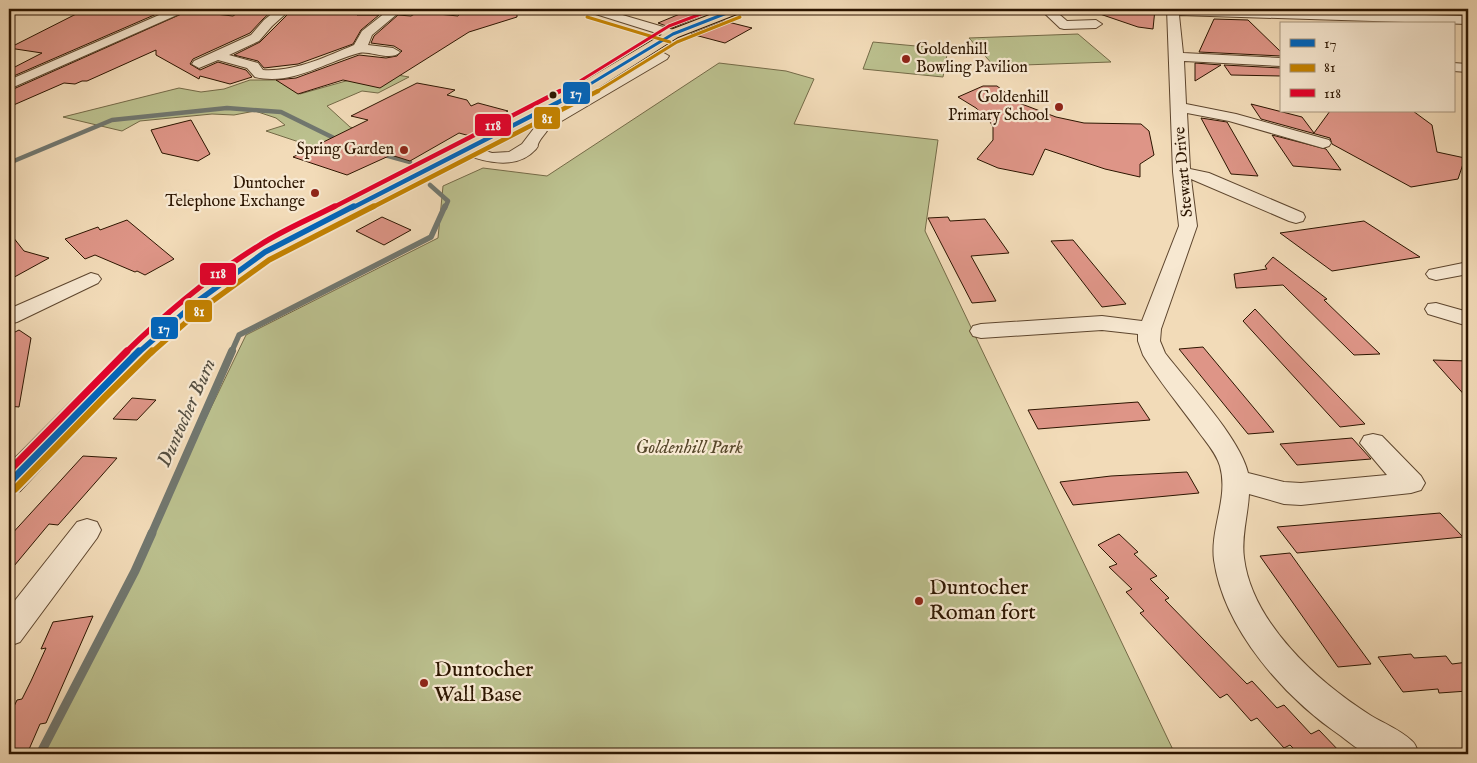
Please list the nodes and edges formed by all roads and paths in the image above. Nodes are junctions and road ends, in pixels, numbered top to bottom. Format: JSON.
{"nodes":[{"id":1,"x":182,"y":9,"type":"edge"},
{"id":2,"x":285,"y":9,"type":"edge"},
{"id":3,"x":397,"y":9,"type":"edge"},
{"id":4,"x":590,"y":9,"type":"edge"},
{"id":5,"x":737,"y":9,"type":"edge"},
{"id":6,"x":1046,"y":9,"type":"edge"},
{"id":7,"x":1429,"y":9,"type":"edge"},
{"id":8,"x":1174,"y":10,"type":"edge"},
{"id":9,"x":1443,"y":19,"type":"junction"},
{"id":10,"x":1468,"y":20,"type":"edge"},
{"id":11,"x":1064,"y":24,"type":"junction"},
{"id":12,"x":1096,"y":24,"type":"dead end"},
{"id":13,"x":1048,"y":25,"type":"dead end"},
{"id":14,"x":673,"y":34,"type":"junction"},
{"id":15,"x":359,"y":48,"type":"junction"},
{"id":16,"x":393,"y":52,"type":"dead end"},
{"id":17,"x":218,"y":56,"type":"junction"},
{"id":18,"x":662,"y":56,"type":"dead end"},
{"id":19,"x":1177,"y":58,"type":"junction"},
{"id":20,"x":1280,"y":62,"type":"edge"},
{"id":21,"x":198,"y":64,"type":"dead end"},
{"id":22,"x":1454,"y":67,"type":"edge"},
{"id":23,"x":1468,"y":68,"type":"edge"},
{"id":24,"x":9,"y":76,"type":"edge"},
{"id":25,"x":26,"y":77,"type":"junction"},
{"id":26,"x":9,"y":85,"type":"edge"},
{"id":27,"x":1178,"y":107,"type":"junction"},
{"id":28,"x":1323,"y":143,"type":"dead end"},
{"id":29,"x":467,"y":150,"type":"junction"},
{"id":30,"x":1182,"y":172,"type":"junction"},
{"id":31,"x":1296,"y":217,"type":"dead end"},
{"id":32,"x":1468,"y":268,"type":"edge"},
{"id":33,"x":1436,"y":274,"type":"dead end"},
{"id":34,"x":91,"y":279,"type":"dead end"},
{"id":35,"x":30,"y":285,"type":"dead end"},
{"id":36,"x":52,"y":297,"type":"junction"},
{"id":37,"x":1436,"y":310,"type":"dead end"},
{"id":38,"x":9,"y":317,"type":"edge"},
{"id":39,"x":1468,"y":319,"type":"edge"},
{"id":40,"x":1150,"y":329,"type":"junction"},
{"id":41,"x":981,"y":331,"type":"dead end"},
{"id":42,"x":1373,"y":443,"type":"dead end"},
{"id":43,"x":1236,"y":480,"type":"junction"},
{"id":44,"x":9,"y":482,"type":"edge"},
{"id":45,"x":87,"y":530,"type":"dead end"},
{"id":46,"x":9,"y":632,"type":"edge"},
{"id":47,"x":1401,"y":754,"type":"edge"}],
"edges":[{"from":1,"to":25,"type":"street"},
{"from":2,"to":17,"type":"street"},
{"from":3,"to":15,"type":"street"},
{"from":4,"to":14,"type":"street"},
{"from":5,"to":14,"type":"main road"},
{"from":6,"to":11,"type":"street"},
{"from":7,"to":9,"type":"street"},
{"from":8,"to":9,"type":"street"},
{"from":8,"to":19,"type":"street","name":"Stewart Drive"},
{"from":9,"to":10,"type":"street"},
{"from":11,"to":12,"type":"street"},
{"from":11,"to":13,"type":"street"},
{"from":14,"to":29,"type":"main road"},
{"from":15,"to":16,"type":"street"},
{"from":15,"to":17,"type":"street"},
{"from":17,"to":21,"type":"street"},
{"from":18,"to":29,"type":"street"},
{"from":19,"to":20,"type":"street"},
{"from":19,"to":27,"type":"street","name":"Stewart Drive"},
{"from":22,"to":23,"type":"street"},
{"from":24,"to":25,"type":"street"},
{"from":25,"to":26,"type":"street"},
{"from":27,"to":28,"type":"street"},
{"from":27,"to":30,"type":"street","name":"Stewart Drive"},
{"from":29,"to":44,"type":"main road"},
{"from":30,"to":31,"type":"street"},
{"from":30,"to":40,"type":"street","name":"Stewart Drive"},
{"from":32,"to":33,"type":"street"},
{"from":34,"to":36,"type":"street"},
{"from":35,"to":36,"type":"street"},
{"from":36,"to":38,"type":"street"},
{"from":37,"to":39,"type":"street"},
{"from":40,"to":41,"type":"street"},
{"from":40,"to":43,"type":"street","name":"Stewart Drive"},
{"from":42,"to":43,"type":"street"},
{"from":43,"to":47,"type":"street","name":"Stewart Drive"},
{"from":45,"to":46,"type":"street"}]}
